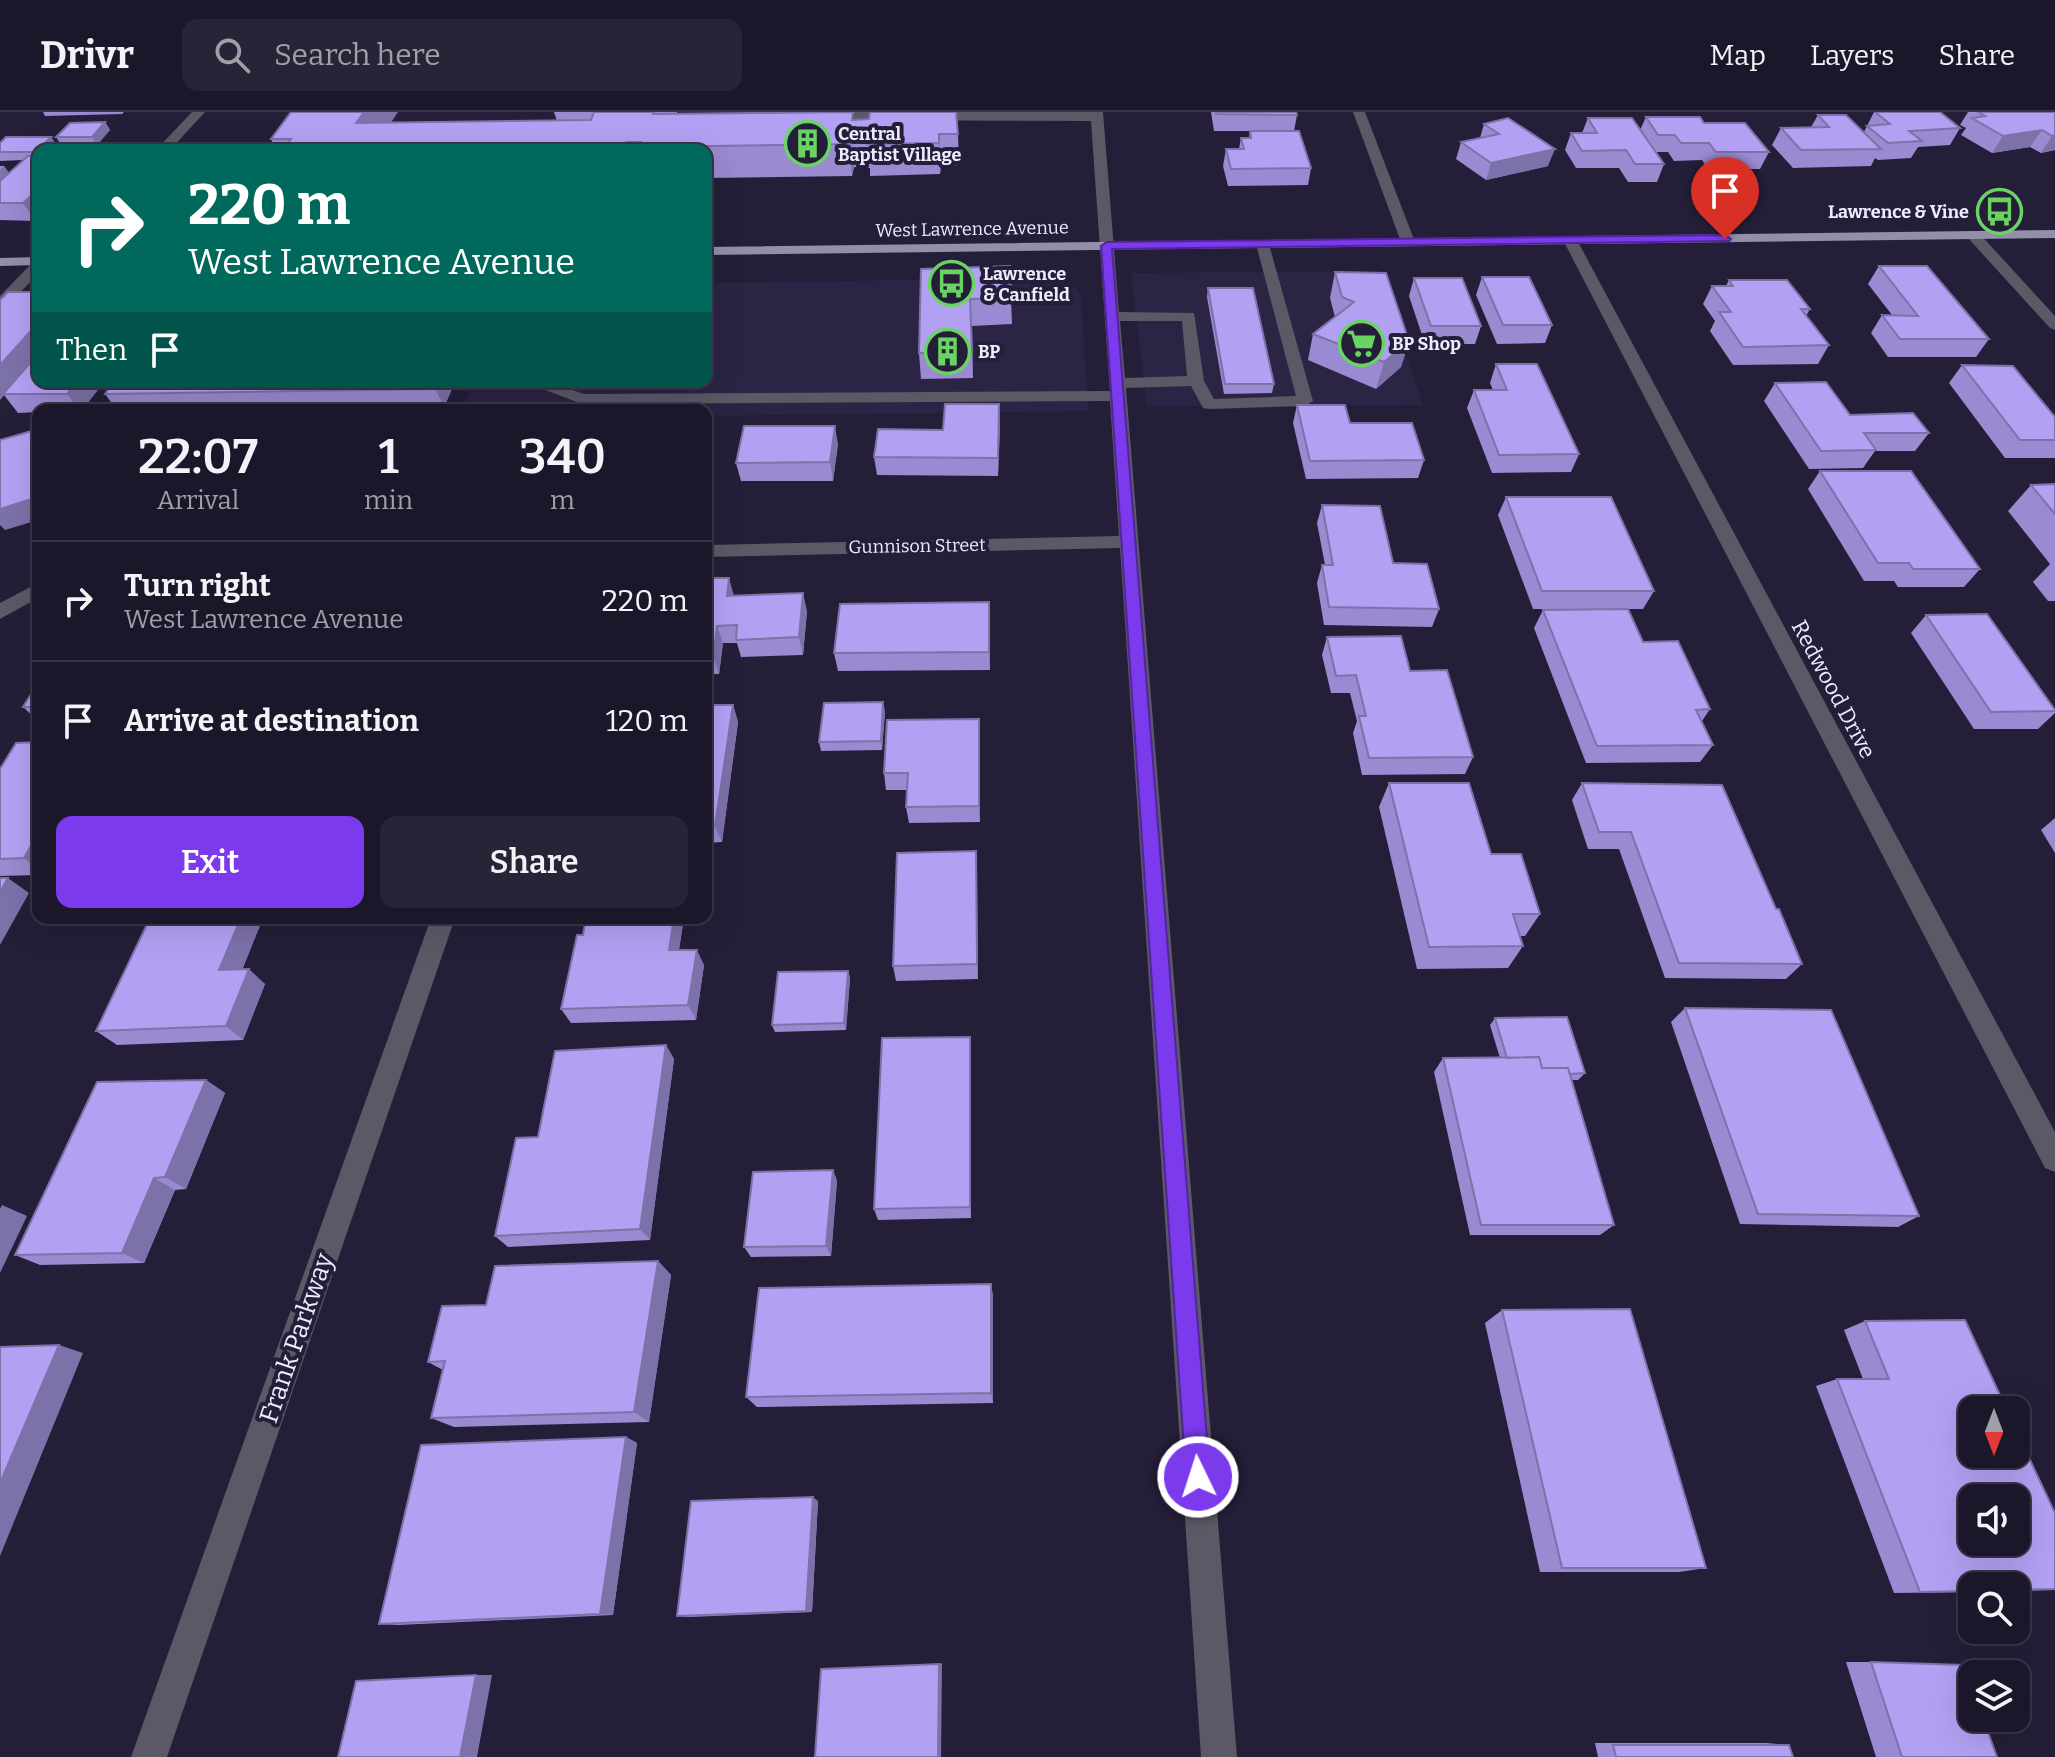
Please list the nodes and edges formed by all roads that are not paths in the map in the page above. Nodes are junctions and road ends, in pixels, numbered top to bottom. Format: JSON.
{"nodes":[{"id":1,"x":199,"y":112,"type":"edge"},
{"id":2,"x":1359,"y":112,"type":"edge"},
{"id":3,"x":800,"y":115,"type":"edge"},
{"id":4,"x":1097,"y":115,"type":"edge"},
{"id":5,"x":169,"y":144,"type":"edge"},
{"id":6,"x":2055,"y":234,"type":"edge"},
{"id":7,"x":1973,"y":235,"type":"junction"},
{"id":8,"x":1570,"y":240,"type":"junction"},
{"id":9,"x":1408,"y":242,"type":"junction"},
{"id":10,"x":1263,"y":244,"type":"junction"},
{"id":11,"x":1107,"y":246,"type":"junction"},
{"id":12,"x":712,"y":251,"type":"edge"},
{"id":13,"x":0,"y":262,"type":"edge"},
{"id":14,"x":32,"y":263,"type":"edge"},
{"id":15,"x":32,"y":270,"type":"edge"},
{"id":16,"x":0,"y":305,"type":"edge"},
{"id":17,"x":1112,"y":317,"type":"junction"},
{"id":18,"x":2055,"y":325,"type":"edge"},
{"id":19,"x":1196,"y":381,"type":"junction"},
{"id":20,"x":550,"y":388,"type":"edge"},
{"id":21,"x":1118,"y":389,"type":"junction"},
{"id":22,"x":1129,"y":542,"type":"junction"},
{"id":23,"x":712,"y":551,"type":"edge"},
{"id":24,"x":32,"y":593,"type":"edge"},
{"id":25,"x":0,"y":612,"type":"edge"},
{"id":26,"x":441,"y":924,"type":"edge"},
{"id":27,"x":2055,"y":1159,"type":"edge"},
{"id":28,"x":149,"y":1757,"type":"edge"},
{"id":29,"x":1219,"y":1757,"type":"edge"}],
"edges":[{"from":1,"to":5,"type":"street"},
{"from":2,"to":9,"type":"street"},
{"from":3,"to":4,"type":"street"},
{"from":4,"to":11,"type":"street"},
{"from":6,"to":7,"type":"main road","name":"West Lawrence Avenue"},
{"from":7,"to":8,"type":"main road","name":"West Lawrence Avenue"},
{"from":7,"to":18,"type":"street"},
{"from":8,"to":9,"type":"main road","name":"West Lawrence Avenue"},
{"from":8,"to":27,"type":"street","name":"Redwood Drive"},
{"from":9,"to":10,"type":"main road","name":"West Lawrence Avenue"},
{"from":10,"to":11,"type":"main road","name":"West Lawrence Avenue"},
{"from":10,"to":19,"type":"street"},
{"from":11,"to":12,"type":"main road","name":"West Lawrence Avenue"},
{"from":11,"to":17,"type":"street"},
{"from":13,"to":14,"type":"main road"},
{"from":15,"to":16,"type":"street"},
{"from":17,"to":19,"type":"street"},
{"from":17,"to":21,"type":"street"},
{"from":19,"to":21,"type":"street"},
{"from":20,"to":21,"type":"street"},
{"from":21,"to":22,"type":"street"},
{"from":22,"to":23,"type":"street","name":"Gunnison Street"},
{"from":22,"to":29,"type":"street"},
{"from":24,"to":25,"type":"street"},
{"from":26,"to":28,"type":"street","name":"Frank Parkway"}]}
